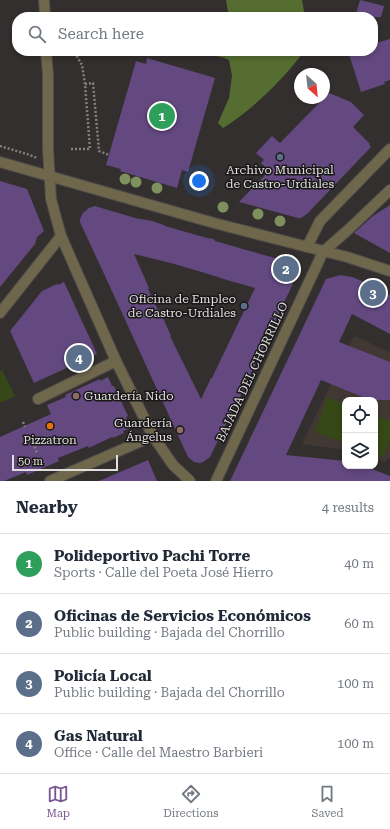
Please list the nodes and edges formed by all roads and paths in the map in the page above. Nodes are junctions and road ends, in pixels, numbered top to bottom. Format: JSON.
{"nodes":[{"id":1,"x":44,"y":0,"type":"edge"},
{"id":2,"x":45,"y":12,"type":"edge"},
{"id":3,"x":46,"y":56,"type":"edge"},
{"id":4,"x":77,"y":56,"type":"edge"},
{"id":5,"x":85,"y":84,"type":"junction"},
{"id":6,"x":0,"y":146,"type":"edge"},
{"id":7,"x":71,"y":149,"type":"dead end"},
{"id":8,"x":390,"y":149,"type":"edge"},
{"id":9,"x":30,"y":155,"type":"dead end"},
{"id":10,"x":109,"y":155,"type":"dead end"},
{"id":11,"x":0,"y":162,"type":"edge"},
{"id":12,"x":50,"y":176,"type":"junction"},
{"id":13,"x":390,"y":190,"type":"edge"},
{"id":14,"x":60,"y":236,"type":"junction"},
{"id":15,"x":307,"y":247,"type":"junction"},
{"id":16,"x":323,"y":252,"type":"junction"},
{"id":17,"x":390,"y":271,"type":"edge"},
{"id":18,"x":0,"y":313,"type":"edge"},
{"id":19,"x":116,"y":361,"type":"junction"},
{"id":20,"x":38,"y":399,"type":"dead end"},
{"id":21,"x":23,"y":422,"type":"dead end"},
{"id":22,"x":25,"y":427,"type":"dead end"},
{"id":23,"x":153,"y":436,"type":"junction"},
{"id":24,"x":32,"y":443,"type":"dead end"},
{"id":25,"x":37,"y":453,"type":"dead end"},
{"id":26,"x":50,"y":481,"type":"edge"},
{"id":27,"x":190,"y":481,"type":"edge"},
{"id":28,"x":216,"y":481,"type":"edge"}],
"edges":[{"from":1,"to":2,"type":"street"},
{"from":3,"to":12,"type":"street"},
{"from":4,"to":5,"type":"path"},
{"from":5,"to":7,"type":"path"},
{"from":5,"to":10,"type":"path"},
{"from":6,"to":9,"type":"path"},
{"from":8,"to":15,"type":"street"},
{"from":11,"to":12,"type":"street"},
{"from":12,"to":14,"type":"street"},
{"from":12,"to":15,"type":"street"},
{"from":13,"to":16,"type":"street"},
{"from":14,"to":18,"type":"street"},
{"from":14,"to":19,"type":"street"},
{"from":15,"to":16,"type":"street"},
{"from":16,"to":17,"type":"street"},
{"from":16,"to":28,"type":"street","name":"BAJADA DEL CHORRILLO"},
{"from":19,"to":20,"type":"street"},
{"from":19,"to":23,"type":"street"},
{"from":21,"to":22,"type":"path"},
{"from":23,"to":26,"type":"street"},
{"from":23,"to":27,"type":"street"},
{"from":24,"to":25,"type":"path"}]}
